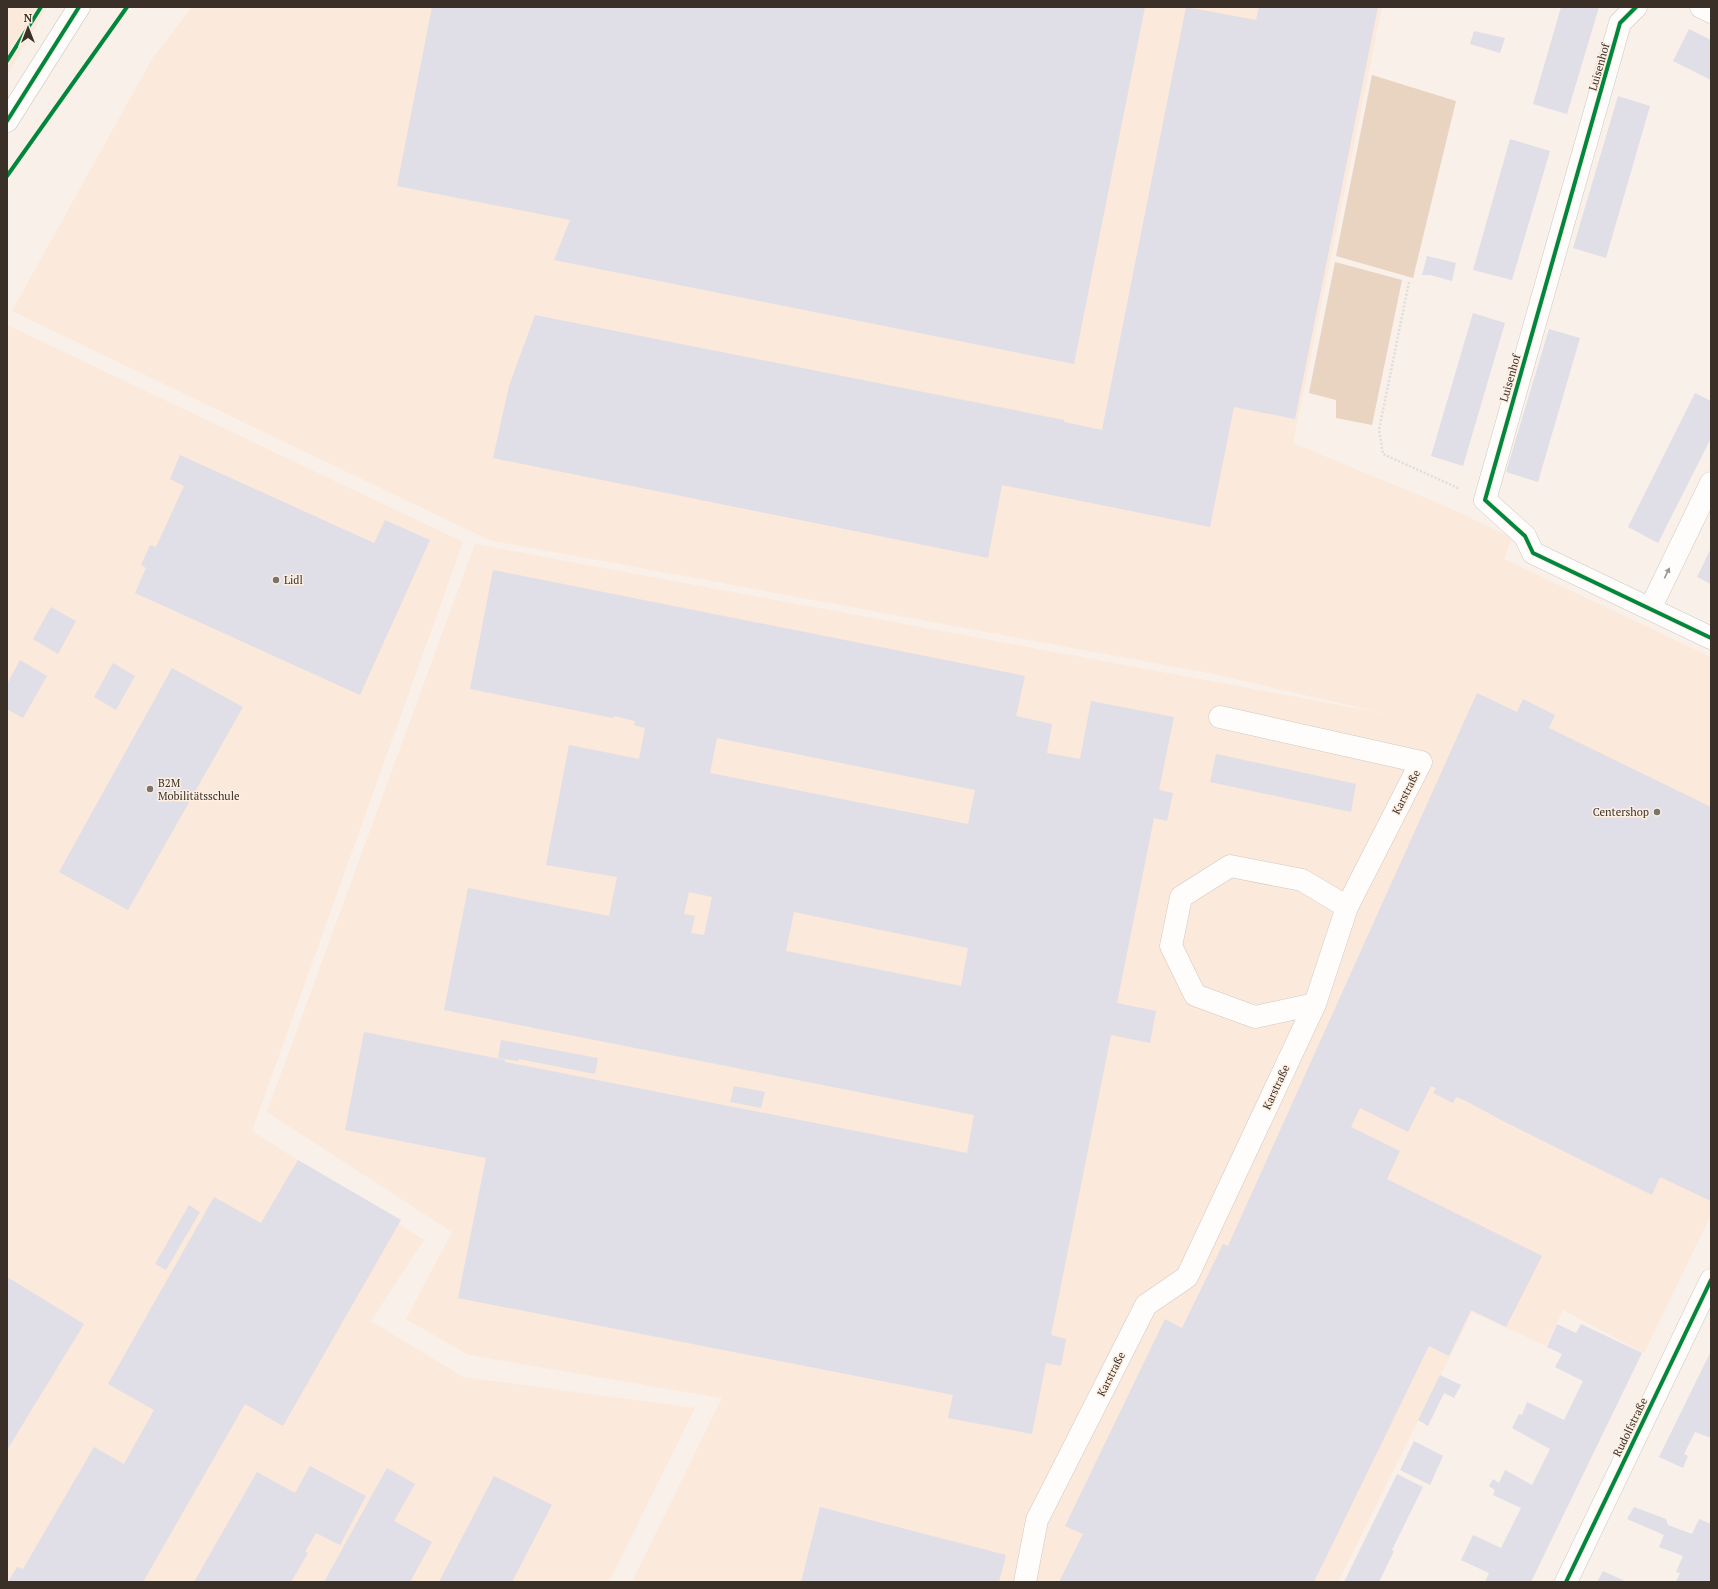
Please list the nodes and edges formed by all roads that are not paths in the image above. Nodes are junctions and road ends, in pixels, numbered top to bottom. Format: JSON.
{"nodes":[{"id":1,"x":79,"y":7,"type":"edge"},
{"id":2,"x":1636,"y":7,"type":"edge"},
{"id":3,"x":1701,"y":7,"type":"edge"},
{"id":4,"x":1711,"y":12,"type":"edge"},
{"id":5,"x":7,"y":121,"type":"edge"},
{"id":6,"x":1711,"y":483,"type":"edge"},
{"id":7,"x":1650,"y":609,"type":"junction"},
{"id":8,"x":1711,"y":638,"type":"edge"},
{"id":9,"x":1220,"y":717,"type":"dead end"},
{"id":10,"x":1347,"y":907,"type":"junction"},
{"id":11,"x":1315,"y":1004,"type":"junction"},
{"id":12,"x":1711,"y":1280,"type":"edge"},
{"id":13,"x":1025,"y":1582,"type":"edge"},
{"id":14,"x":1566,"y":1582,"type":"edge"}],
"edges":[{"from":1,"to":5,"type":"street"},
{"from":2,"to":7,"type":"street","name":"Luisenhof"},
{"from":3,"to":4,"type":"street"},
{"from":7,"to":6,"type":"street","one_way":true},
{"from":7,"to":8,"type":"street"},
{"from":9,"to":10,"type":"street","name":"Karstraße"},
{"from":10,"to":11,"type":"street","name":"Karstraße"},
{"from":10,"to":11,"type":"street"},
{"from":11,"to":13,"type":"street","name":"Karstraße"},
{"from":12,"to":14,"type":"street","name":"Rudolfstraße"}]}
